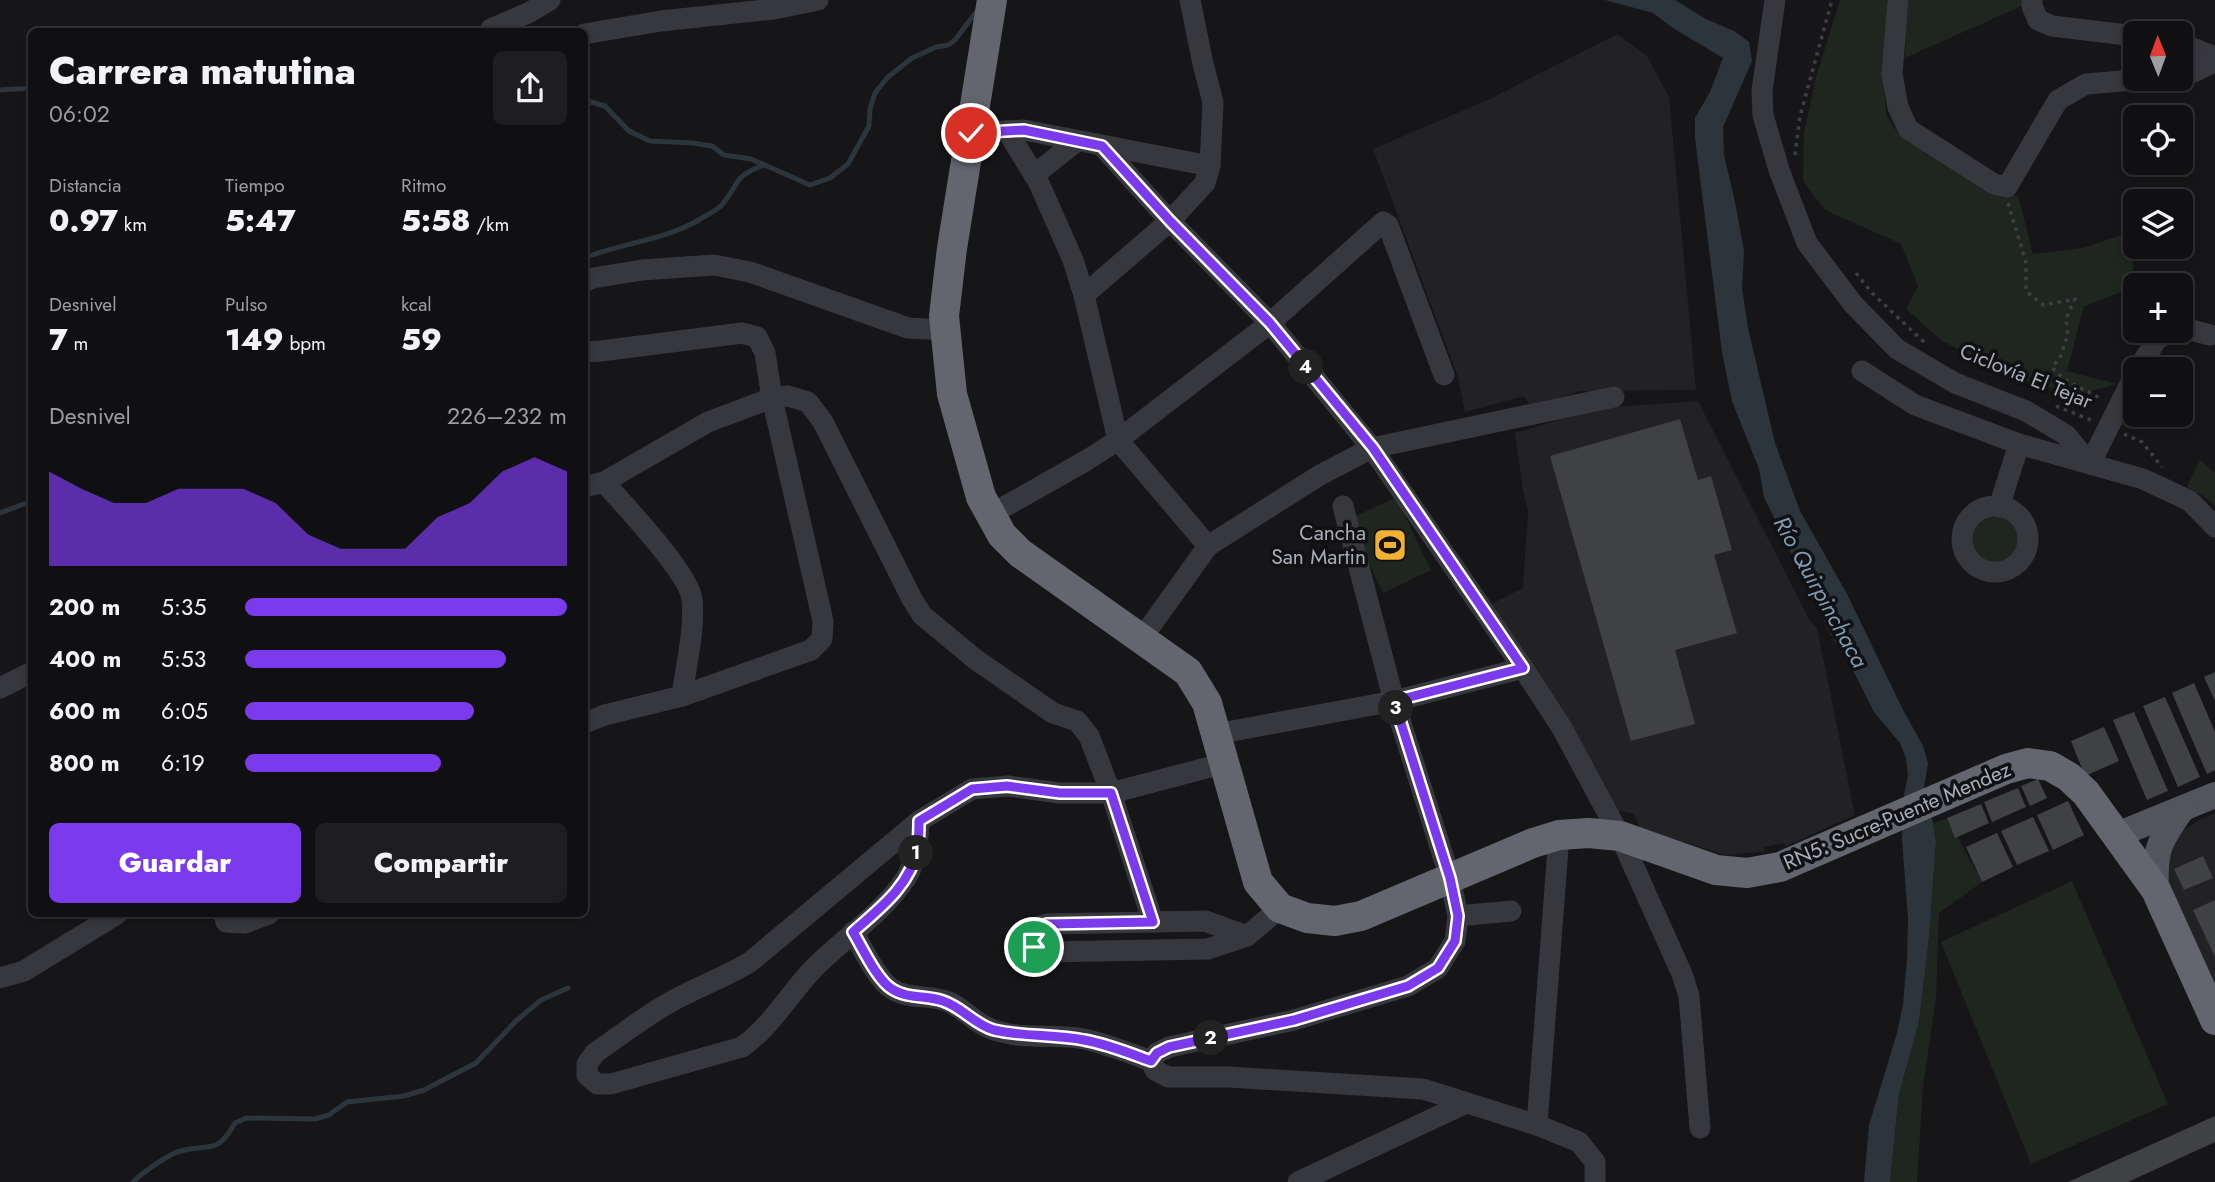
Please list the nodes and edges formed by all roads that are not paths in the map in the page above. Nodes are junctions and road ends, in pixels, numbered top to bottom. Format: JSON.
{"nodes":[{"id":1,"x":551,"y":0,"type":"edge"},
{"id":2,"x":818,"y":0,"type":"edge"},
{"id":3,"x":992,"y":0,"type":"edge"},
{"id":4,"x":1190,"y":0,"type":"edge"},
{"id":5,"x":1775,"y":0,"type":"edge"},
{"id":6,"x":1898,"y":0,"type":"edge"},
{"id":7,"x":2032,"y":0,"type":"edge"},
{"id":8,"x":493,"y":28,"type":"edge"},
{"id":9,"x":588,"y":33,"type":"edge"},
{"id":10,"x":2123,"y":35,"type":"edge"},
{"id":11,"x":2193,"y":49,"type":"edge"},
{"id":12,"x":2215,"y":60,"type":"edge"},
{"id":13,"x":2193,"y":72,"type":"edge"},
{"id":14,"x":2123,"y":81,"type":"edge"},
{"id":15,"x":1007,"y":131,"type":"junction"},
{"id":16,"x":971,"y":133,"type":"junction"},
{"id":17,"x":1077,"y":141,"type":"junction"},
{"id":18,"x":1102,"y":146,"type":"junction"},
{"id":19,"x":1210,"y":166,"type":"junction"},
{"id":20,"x":1034,"y":175,"type":"junction"},
{"id":21,"x":1170,"y":221,"type":"junction"},
{"id":22,"x":588,"y":280,"type":"edge"},
{"id":23,"x":1084,"y":295,"type":"junction"},
{"id":24,"x":1270,"y":323,"type":"junction"},
{"id":25,"x":945,"y":330,"type":"junction"},
{"id":26,"x":2193,"y":330,"type":"edge"},
{"id":27,"x":2210,"y":335,"type":"dead end"},
{"id":28,"x":588,"y":352,"type":"edge"},
{"id":29,"x":1862,"y":371,"type":"dead end"},
{"id":30,"x":1444,"y":374,"type":"dead end"},
{"id":31,"x":1614,"y":397,"type":"dead end"},
{"id":32,"x":772,"y":398,"type":"junction"},
{"id":33,"x":2123,"y":398,"type":"edge"},
{"id":34,"x":1118,"y":440,"type":"junction"},
{"id":35,"x":2019,"y":444,"type":"junction"},
{"id":36,"x":1373,"y":448,"type":"junction"},
{"id":37,"x":2090,"y":464,"type":"junction"},
{"id":38,"x":594,"y":485,"type":"edge"},
{"id":39,"x":1343,"y":506,"type":"dead end"},
{"id":40,"x":1999,"y":507,"type":"dead end"},
{"id":41,"x":990,"y":515,"type":"junction"},
{"id":42,"x":2215,"y":527,"type":"edge"},
{"id":43,"x":1208,"y":546,"type":"junction"},
{"id":44,"x":1142,"y":638,"type":"junction"},
{"id":45,"x":1523,"y":668,"type":"junction"},
{"id":46,"x":28,"y":674,"type":"edge"},
{"id":47,"x":0,"y":688,"type":"edge"},
{"id":48,"x":682,"y":696,"type":"junction"},
{"id":49,"x":1394,"y":701,"type":"junction"},
{"id":50,"x":588,"y":721,"type":"edge"},
{"id":51,"x":1216,"y":734,"type":"junction"},
{"id":52,"x":1225,"y":763,"type":"junction"},
{"id":53,"x":1111,"y":793,"type":"junction"},
{"id":54,"x":2215,"y":795,"type":"edge"},
{"id":55,"x":2182,"y":809,"type":"junction"},
{"id":56,"x":919,"y":821,"type":"junction"},
{"id":57,"x":1559,"y":835,"type":"junction"},
{"id":58,"x":2117,"y":835,"type":"junction"},
{"id":59,"x":1619,"y":836,"type":"junction"},
{"id":60,"x":1450,"y":878,"type":"junction"},
{"id":61,"x":2156,"y":890,"type":"junction"},
{"id":62,"x":1280,"y":908,"type":"junction"},
{"id":63,"x":1511,"y":911,"type":"dead end"},
{"id":64,"x":1458,"y":916,"type":"junction"},
{"id":65,"x":112,"y":917,"type":"edge"},
{"id":66,"x":225,"y":917,"type":"edge"},
{"id":67,"x":260,"y":917,"type":"edge"},
{"id":68,"x":1153,"y":922,"type":"junction"},
{"id":69,"x":853,"y":932,"type":"junction"},
{"id":70,"x":1247,"y":936,"type":"junction"},
{"id":71,"x":0,"y":978,"type":"edge"},
{"id":72,"x":2215,"y":1020,"type":"edge"},
{"id":73,"x":1151,"y":1061,"type":"junction"},
{"id":74,"x":1464,"y":1104,"type":"junction"},
{"id":75,"x":1537,"y":1125,"type":"junction"},
{"id":76,"x":1700,"y":1128,"type":"dead end"},
{"id":77,"x":1301,"y":1182,"type":"edge"},
{"id":78,"x":1595,"y":1182,"type":"edge"}],
"edges":[{"from":1,"to":8,"type":"street"},
{"from":2,"to":9,"type":"street"},
{"from":3,"to":16,"type":"highway"},
{"from":4,"to":19,"type":"street"},
{"from":5,"to":37,"type":"street"},
{"from":6,"to":14,"type":"street"},
{"from":7,"to":10,"type":"street"},
{"from":11,"to":12,"type":"street"},
{"from":12,"to":13,"type":"street"},
{"from":15,"to":16,"type":"street"},
{"from":15,"to":17,"type":"street"},
{"from":15,"to":20,"type":"street"},
{"from":16,"to":25,"type":"highway"},
{"from":17,"to":18,"type":"street"},
{"from":17,"to":20,"type":"street"},
{"from":18,"to":19,"type":"street"},
{"from":18,"to":21,"type":"street"},
{"from":19,"to":21,"type":"street"},
{"from":20,"to":23,"type":"street"},
{"from":21,"to":23,"type":"street"},
{"from":21,"to":24,"type":"street"},
{"from":22,"to":25,"type":"street"},
{"from":23,"to":34,"type":"street"},
{"from":24,"to":30,"type":"street"},
{"from":24,"to":34,"type":"street"},
{"from":24,"to":36,"type":"street"},
{"from":25,"to":41,"type":"highway"},
{"from":26,"to":27,"type":"street"},
{"from":28,"to":32,"type":"street"},
{"from":29,"to":35,"type":"street"},
{"from":31,"to":36,"type":"street"},
{"from":32,"to":38,"type":"street"},
{"from":32,"to":48,"type":"street"},
{"from":32,"to":53,"type":"street"},
{"from":33,"to":37,"type":"street"},
{"from":34,"to":41,"type":"street"},
{"from":34,"to":43,"type":"street"},
{"from":35,"to":37,"type":"street"},
{"from":35,"to":40,"type":"street"},
{"from":36,"to":43,"type":"street"},
{"from":36,"to":45,"type":"street"},
{"from":37,"to":42,"type":"street"},
{"from":38,"to":48,"type":"street"},
{"from":39,"to":49,"type":"street"},
{"from":41,"to":44,"type":"highway"},
{"from":43,"to":44,"type":"street"},
{"from":44,"to":51,"type":"highway"},
{"from":45,"to":49,"type":"street"},
{"from":45,"to":59,"type":"street"},
{"from":46,"to":47,"type":"street"},
{"from":48,"to":50,"type":"street"},
{"from":49,"to":51,"type":"street"},
{"from":49,"to":60,"type":"street"},
{"from":51,"to":52,"type":"highway"},
{"from":52,"to":53,"type":"street"},
{"from":52,"to":62,"type":"highway"},
{"from":53,"to":56,"type":"street"},
{"from":53,"to":68,"type":"street"},
{"from":54,"to":55,"type":"main road"},
{"from":55,"to":58,"type":"main road"},
{"from":55,"to":61,"type":"main road"},
{"from":56,"to":69,"type":"street"},
{"from":56,"to":69,"type":"street"},
{"from":57,"to":59,"type":"highway","name":"RN5: Sucre-Puente Mendez"},
{"from":57,"to":60,"type":"highway","name":"RN5: Sucre-Puente Mendez"},
{"from":57,"to":75,"type":"street"},
{"from":58,"to":59,"type":"highway","name":"RN5: Sucre-Puente Mendez"},
{"from":58,"to":61,"type":"highway","name":"RN5: Sucre-Puente Mendez"},
{"from":59,"to":76,"type":"street"},
{"from":60,"to":62,"type":"highway","name":"RN5: Sucre-Puente Mendez"},
{"from":60,"to":64,"type":"street"},
{"from":61,"to":72,"type":"highway","name":"RN5: Sucre-Puente Mendez"},
{"from":62,"to":70,"type":"street"},
{"from":63,"to":64,"type":"street"},
{"from":64,"to":73,"type":"street"},
{"from":65,"to":71,"type":"street"},
{"from":66,"to":67,"type":"street"},
{"from":68,"to":70,"type":"street"},
{"from":68,"to":70,"type":"street"},
{"from":69,"to":73,"type":"street"},
{"from":73,"to":74,"type":"street"},
{"from":74,"to":75,"type":"street"},
{"from":74,"to":77,"type":"street"},
{"from":75,"to":78,"type":"street"}]}
